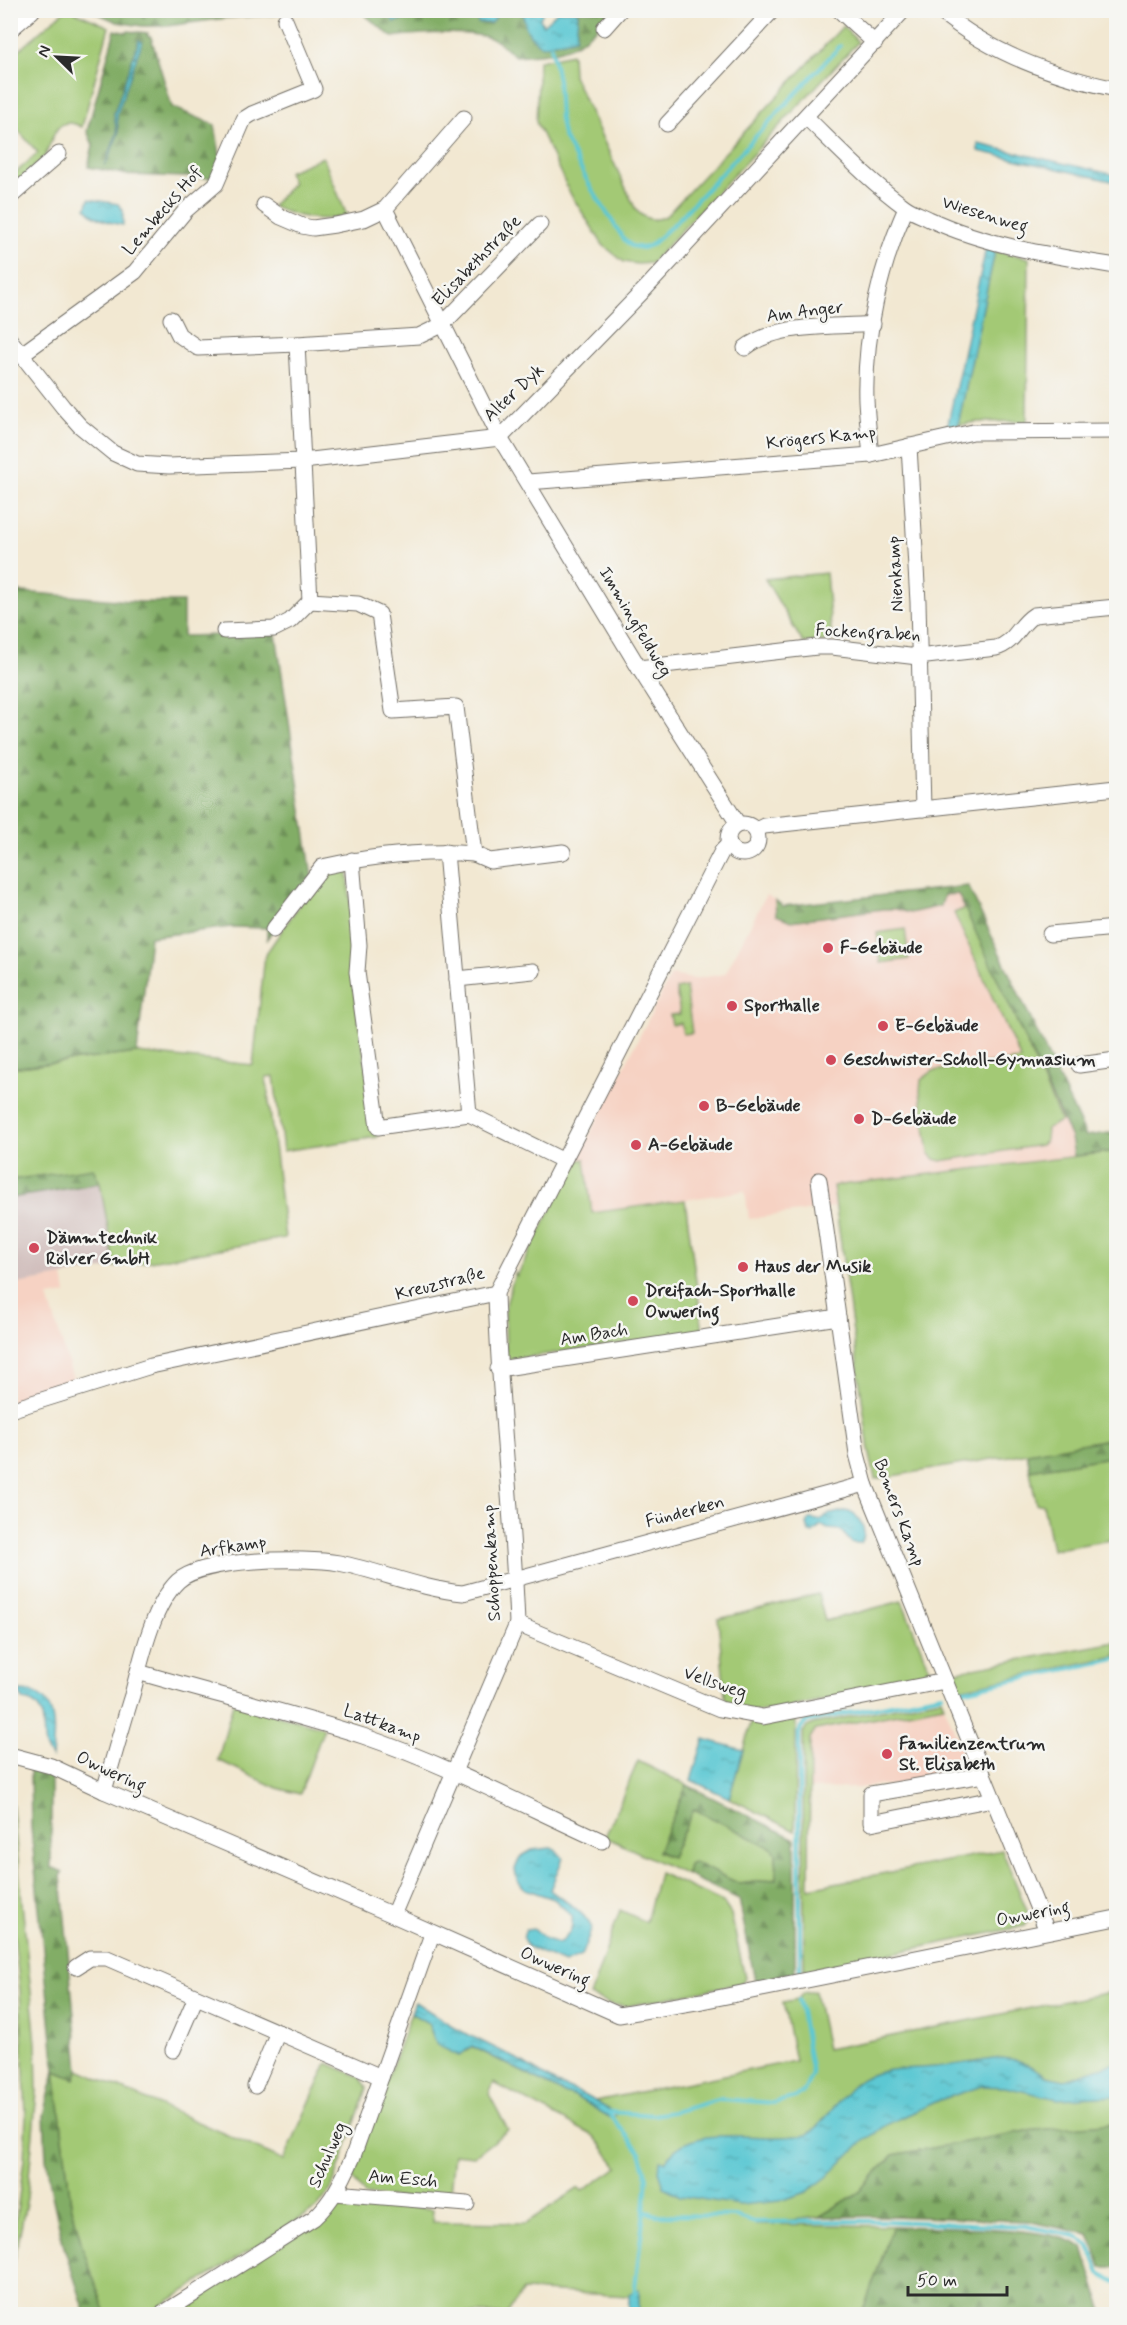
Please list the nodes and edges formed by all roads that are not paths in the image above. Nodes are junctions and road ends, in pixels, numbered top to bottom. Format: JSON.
{"nodes":[{"id":1,"x":31,"y":10,"type":"edge"},
{"id":2,"x":620,"y":10,"type":"edge"},
{"id":3,"x":773,"y":10,"type":"edge"},
{"id":4,"x":839,"y":10,"type":"edge"},
{"id":5,"x":904,"y":10,"type":"edge"},
{"id":6,"x":939,"y":10,"type":"edge"},
{"id":7,"x":285,"y":20,"type":"dead end"},
{"id":8,"x":604,"y":27,"type":"dead end"},
{"id":9,"x":10,"y":28,"type":"edge"},
{"id":10,"x":875,"y":43,"type":"junction"},
{"id":11,"x":1116,"y":89,"type":"edge"},
{"id":12,"x":806,"y":117,"type":"junction"},
{"id":13,"x":464,"y":118,"type":"dead end"},
{"id":14,"x":667,"y":124,"type":"dead end"},
{"id":15,"x":59,"y":154,"type":"dead end"},
{"id":16,"x":10,"y":197,"type":"edge"},
{"id":17,"x":264,"y":205,"type":"dead end"},
{"id":18,"x":906,"y":208,"type":"junction"},
{"id":19,"x":385,"y":209,"type":"junction"},
{"id":20,"x":540,"y":224,"type":"dead end"},
{"id":21,"x":1116,"y":266,"type":"edge"},
{"id":22,"x":171,"y":319,"type":"dead end"},
{"id":23,"x":873,"y":324,"type":"junction"},
{"id":24,"x":442,"y":325,"type":"junction"},
{"id":25,"x":10,"y":340,"type":"edge"},
{"id":26,"x":297,"y":344,"type":"junction"},
{"id":27,"x":745,"y":348,"type":"dead end"},
{"id":28,"x":22,"y":354,"type":"junction"},
{"id":29,"x":1116,"y":430,"type":"edge"},
{"id":30,"x":500,"y":438,"type":"junction"},
{"id":31,"x":909,"y":446,"type":"junction"},
{"id":32,"x":871,"y":455,"type":"junction"},
{"id":33,"x":303,"y":461,"type":"junction"},
{"id":34,"x":528,"y":482,"type":"junction"},
{"id":35,"x":310,"y":601,"type":"junction"},
{"id":36,"x":1116,"y":607,"type":"edge"},
{"id":37,"x":224,"y":631,"type":"dead end"},
{"id":38,"x":918,"y":657,"type":"junction"},
{"id":39,"x":639,"y":668,"type":"junction"},
{"id":40,"x":1116,"y":788,"type":"edge"},
{"id":41,"x":922,"y":809,"type":"junction"},
{"id":42,"x":738,"y":824,"type":"junction"},
{"id":43,"x":756,"y":830,"type":"junction"},
{"id":44,"x":729,"y":844,"type":"junction"},
{"id":45,"x":446,"y":852,"type":"junction"},
{"id":46,"x":563,"y":852,"type":"dead end"},
{"id":47,"x":474,"y":854,"type":"junction"},
{"id":48,"x":352,"y":860,"type":"junction"},
{"id":49,"x":1116,"y":928,"type":"edge"},
{"id":50,"x":273,"y":930,"type":"dead end"},
{"id":51,"x":1050,"y":934,"type":"dead end"},
{"id":52,"x":533,"y":971,"type":"dead end"},
{"id":53,"x":457,"y":979,"type":"junction"},
{"id":54,"x":1116,"y":1060,"type":"edge"},
{"id":55,"x":1079,"y":1065,"type":"dead end"},
{"id":56,"x":469,"y":1114,"type":"junction"},
{"id":57,"x":562,"y":1160,"type":"junction"},
{"id":58,"x":819,"y":1180,"type":"dead end"},
{"id":59,"x":496,"y":1293,"type":"junction"},
{"id":60,"x":838,"y":1317,"type":"junction"},
{"id":61,"x":498,"y":1370,"type":"junction"},
{"id":62,"x":10,"y":1410,"type":"edge"},
{"id":63,"x":865,"y":1484,"type":"junction"},
{"id":64,"x":515,"y":1578,"type":"junction"},
{"id":65,"x":517,"y":1624,"type":"junction"},
{"id":66,"x":138,"y":1672,"type":"junction"},
{"id":67,"x":945,"y":1680,"type":"junction"},
{"id":68,"x":10,"y":1755,"type":"edge"},
{"id":69,"x":454,"y":1772,"type":"junction"},
{"id":70,"x":984,"y":1775,"type":"junction"},
{"id":71,"x":104,"y":1791,"type":"junction"},
{"id":72,"x":993,"y":1799,"type":"junction"},
{"id":73,"x":602,"y":1841,"type":"dead end"},
{"id":74,"x":393,"y":1915,"type":"junction"},
{"id":75,"x":1116,"y":1918,"type":"edge"},
{"id":76,"x":1047,"y":1931,"type":"junction"},
{"id":77,"x":432,"y":1934,"type":"junction"},
{"id":78,"x":76,"y":1967,"type":"dead end"},
{"id":79,"x":196,"y":1997,"type":"junction"},
{"id":80,"x":278,"y":2032,"type":"junction"},
{"id":81,"x":173,"y":2050,"type":"dead end"},
{"id":82,"x":381,"y":2077,"type":"junction"},
{"id":83,"x":255,"y":2086,"type":"dead end"},
{"id":84,"x":335,"y":2193,"type":"junction"},
{"id":85,"x":467,"y":2204,"type":"dead end"},
{"id":86,"x":162,"y":2314,"type":"edge"}],
"edges":[{"from":1,"to":9,"type":"main road"},
{"from":2,"to":8,"type":"street"},
{"from":3,"to":14,"type":"street"},
{"from":4,"to":10,"type":"street"},
{"from":5,"to":10,"type":"street","name":"Alter Dyk"},
{"from":6,"to":11,"type":"street"},
{"from":7,"to":28,"type":"street","name":"Lembecks Hof"},
{"from":10,"to":12,"type":"street","name":"Alter Dyk"},
{"from":12,"to":18,"type":"street","name":"Wiesenweg"},
{"from":12,"to":30,"type":"street","name":"Alter Dyk"},
{"from":13,"to":19,"type":"street"},
{"from":15,"to":16,"type":"street"},
{"from":17,"to":19,"type":"street"},
{"from":18,"to":21,"type":"street","name":"Wiesenweg"},
{"from":18,"to":23,"type":"street"},
{"from":19,"to":24,"type":"street","name":"Elisabethstraße"},
{"from":20,"to":24,"type":"street","name":"Elisabethstraße"},
{"from":22,"to":26,"type":"street","name":"Elisabethstraße"},
{"from":23,"to":27,"type":"street","name":"Am Anger"},
{"from":23,"to":32,"type":"street"},
{"from":24,"to":26,"type":"street","name":"Elisabethstraße"},
{"from":24,"to":30,"type":"street","name":"Elisabethstraße"},
{"from":25,"to":28,"type":"street","name":"Alter Dyk"},
{"from":26,"to":33,"type":"street"},
{"from":28,"to":33,"type":"street","name":"Alter Dyk"},
{"from":29,"to":31,"type":"street","name":"Krögers Kamp"},
{"from":30,"to":33,"type":"street","name":"Alter Dyk"},
{"from":30,"to":34,"type":"street","name":"Immingfeldweg"},
{"from":31,"to":32,"type":"street","name":"Krögers Kamp"},
{"from":31,"to":38,"type":"street","name":"Nienkamp"},
{"from":32,"to":34,"type":"street","name":"Krögers Kamp"},
{"from":33,"to":35,"type":"street"},
{"from":34,"to":39,"type":"street","name":"Immingfeldweg"},
{"from":35,"to":37,"type":"street"},
{"from":35,"to":47,"type":"street"},
{"from":36,"to":38,"type":"street","name":"Fockengraben"},
{"from":38,"to":39,"type":"street","name":"Fockengraben"},
{"from":38,"to":41,"type":"street","name":"Nienkamp"},
{"from":39,"to":42,"type":"street","name":"Immingfeldweg"},
{"from":40,"to":41,"type":"street"},
{"from":41,"to":43,"type":"street"},
{"from":42,"to":43,"type":"street"},
{"from":42,"to":44,"type":"street"},
{"from":43,"to":44,"type":"street"},
{"from":44,"to":57,"type":"street","name":"Kreuzstraße"},
{"from":45,"to":47,"type":"street"},
{"from":45,"to":48,"type":"street"},
{"from":45,"to":53,"type":"street"},
{"from":46,"to":47,"type":"street"},
{"from":48,"to":50,"type":"street"},
{"from":48,"to":56,"type":"street"},
{"from":49,"to":51,"type":"street"},
{"from":52,"to":53,"type":"street"},
{"from":53,"to":56,"type":"street"},
{"from":54,"to":55,"type":"street"},
{"from":56,"to":57,"type":"street"},
{"from":57,"to":59,"type":"street","name":"Kreuzstraße"},
{"from":58,"to":60,"type":"street","name":"Bomers Kamp"},
{"from":59,"to":61,"type":"street","name":"Schoppenkamp"},
{"from":59,"to":62,"type":"street","name":"Kreuzstraße"},
{"from":60,"to":61,"type":"street","name":"Am Bach"},
{"from":60,"to":63,"type":"street","name":"Bomers Kamp"},
{"from":61,"to":64,"type":"street","name":"Schoppenkamp"},
{"from":63,"to":64,"type":"street","name":"Fünderken"},
{"from":63,"to":67,"type":"street","name":"Bomers Kamp"},
{"from":64,"to":65,"type":"street","name":"Schoppenkamp"},
{"from":64,"to":66,"type":"street","name":"Arfkamp"},
{"from":65,"to":67,"type":"street","name":"Vellsweg"},
{"from":65,"to":69,"type":"street","name":"Schoppenkamp"},
{"from":66,"to":69,"type":"street","name":"Lattkamp"},
{"from":66,"to":71,"type":"street","name":"Arfkamp"},
{"from":67,"to":70,"type":"street","name":"Bomers Kamp"},
{"from":68,"to":71,"type":"street","name":"Owwering"},
{"from":69,"to":73,"type":"street","name":"Lattkamp"},
{"from":69,"to":74,"type":"street","name":"Schoppenkamp"},
{"from":70,"to":72,"type":"street","name":"Bomers Kamp"},
{"from":70,"to":72,"type":"street"},
{"from":71,"to":74,"type":"street","name":"Owwering"},
{"from":72,"to":76,"type":"street","name":"Bomers Kamp"},
{"from":74,"to":77,"type":"street","name":"Owwering"},
{"from":75,"to":76,"type":"street","name":"Owwering"},
{"from":76,"to":77,"type":"street","name":"Owwering"},
{"from":77,"to":82,"type":"street","name":"Schulweg"},
{"from":78,"to":79,"type":"street"},
{"from":79,"to":80,"type":"street"},
{"from":79,"to":81,"type":"street"},
{"from":80,"to":82,"type":"street"},
{"from":80,"to":83,"type":"street"},
{"from":82,"to":84,"type":"street","name":"Schulweg"},
{"from":84,"to":85,"type":"street","name":"Am Esch"},
{"from":84,"to":86,"type":"street","name":"Schulweg"}]}
